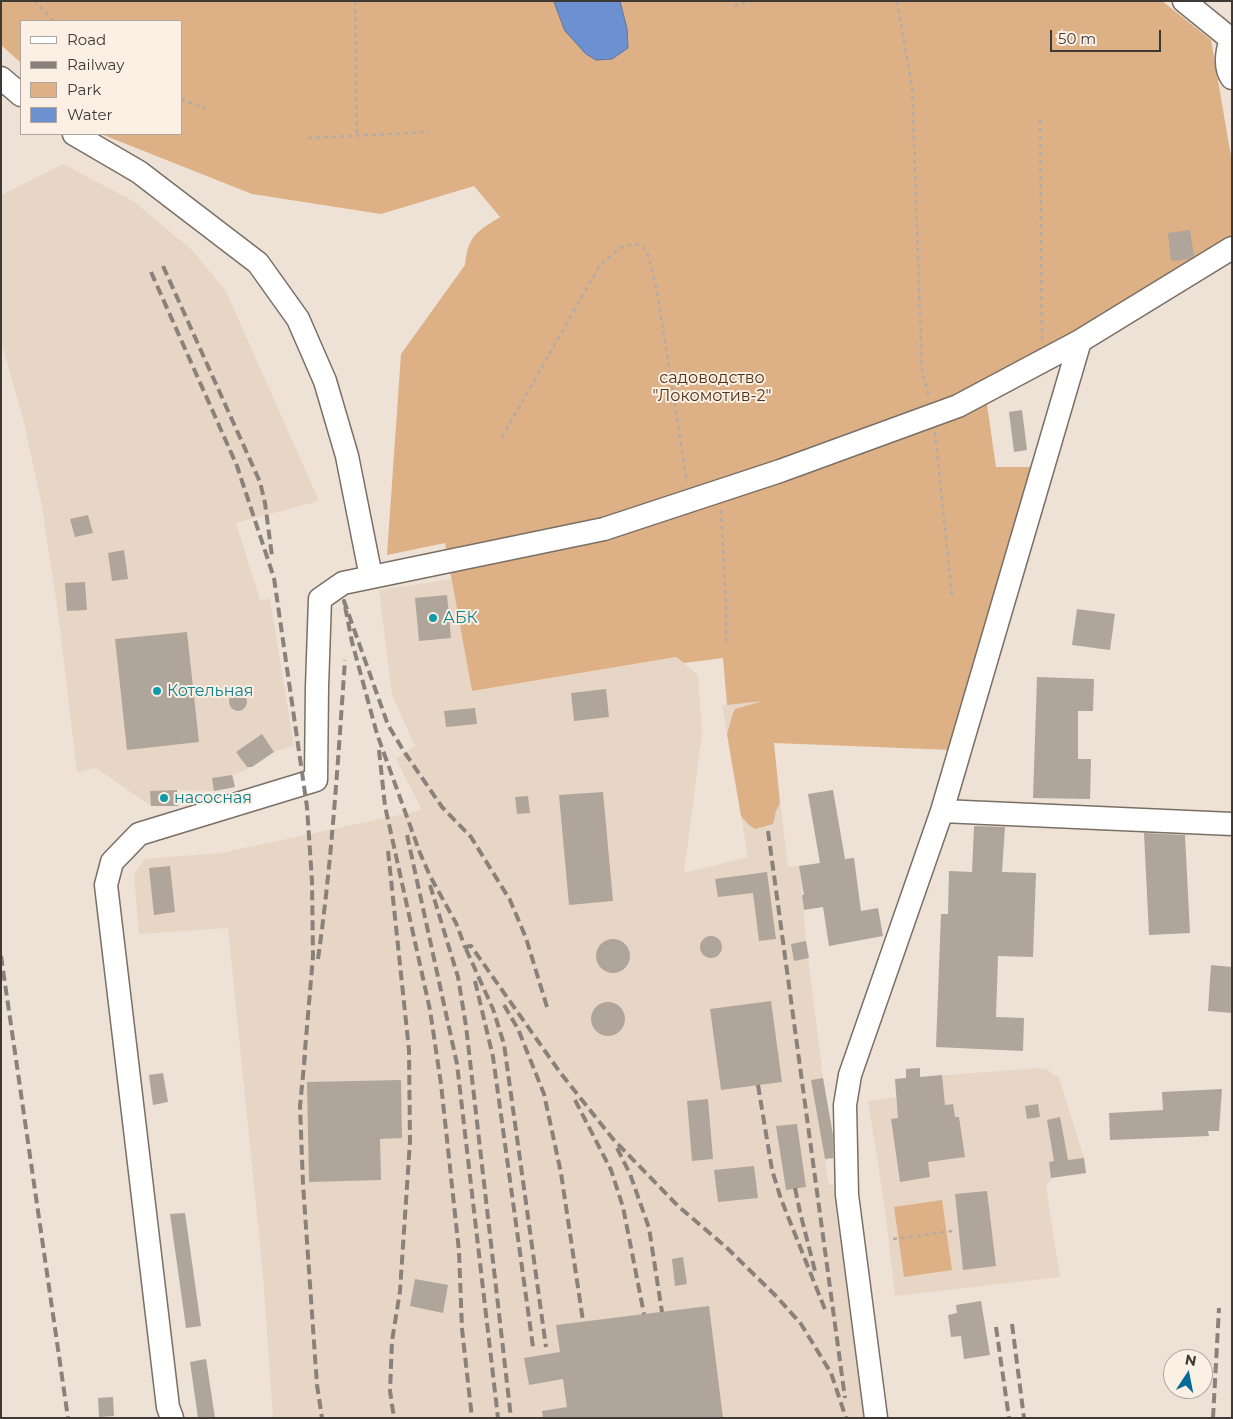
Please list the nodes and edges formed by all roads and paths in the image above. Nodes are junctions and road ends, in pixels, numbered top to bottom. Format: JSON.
{"nodes":[{"id":1,"x":34,"y":1,"type":"edge"},
{"id":2,"x":355,"y":1,"type":"edge"},
{"id":3,"x":751,"y":1,"type":"edge"},
{"id":4,"x":897,"y":1,"type":"edge"},
{"id":5,"x":1184,"y":1,"type":"edge"},
{"id":6,"x":734,"y":6,"type":"dead end"},
{"id":7,"x":53,"y":20,"type":"edge"},
{"id":8,"x":1231,"y":39,"type":"edge"},
{"id":9,"x":1,"y":78,"type":"edge"},
{"id":10,"x":1232,"y":78,"type":"edge"},
{"id":11,"x":20,"y":94,"type":"edge"},
{"id":12,"x":182,"y":99,"type":"edge"},
{"id":13,"x":206,"y":110,"type":"dead end"},
{"id":14,"x":1040,"y":120,"type":"dead end"},
{"id":15,"x":429,"y":132,"type":"dead end"},
{"id":16,"x":76,"y":135,"type":"edge"},
{"id":17,"x":357,"y":135,"type":"junction"},
{"id":18,"x":308,"y":138,"type":"dead end"},
{"id":19,"x":1232,"y":248,"type":"edge"},
{"id":20,"x":1080,"y":341,"type":"junction"},
{"id":21,"x":1042,"y":361,"type":"junction"},
{"id":22,"x":933,"y":415,"type":"junction"},
{"id":23,"x":502,"y":437,"type":"dead end"},
{"id":24,"x":720,"y":491,"type":"junction"},
{"id":25,"x":690,"y":500,"type":"junction"},
{"id":26,"x":371,"y":577,"type":"junction"},
{"id":27,"x":952,"y":596,"type":"dead end"},
{"id":28,"x":726,"y":646,"type":"dead end"},
{"id":29,"x":942,"y":811,"type":"junction"},
{"id":30,"x":1232,"y":824,"type":"edge"},
{"id":31,"x":952,"y":1230,"type":"dead end"},
{"id":32,"x":893,"y":1239,"type":"dead end"},
{"id":33,"x":172,"y":1418,"type":"edge"},
{"id":34,"x":876,"y":1418,"type":"edge"}],
"edges":[{"from":1,"to":7,"type":"path"},
{"from":2,"to":17,"type":"path"},
{"from":3,"to":6,"type":"path"},
{"from":4,"to":22,"type":"path"},
{"from":5,"to":8,"type":"street"},
{"from":8,"to":10,"type":"street"},
{"from":9,"to":11,"type":"street"},
{"from":12,"to":13,"type":"path"},
{"from":14,"to":21,"type":"path"},
{"from":15,"to":17,"type":"path"},
{"from":16,"to":26,"type":"street"},
{"from":17,"to":18,"type":"path"},
{"from":19,"to":20,"type":"street"},
{"from":20,"to":21,"type":"street"},
{"from":20,"to":29,"type":"street"},
{"from":21,"to":22,"type":"street"},
{"from":22,"to":24,"type":"street"},
{"from":22,"to":27,"type":"path"},
{"from":23,"to":25,"type":"path"},
{"from":24,"to":25,"type":"street"},
{"from":24,"to":28,"type":"path"},
{"from":25,"to":26,"type":"street"},
{"from":26,"to":33,"type":"street"},
{"from":29,"to":30,"type":"street"},
{"from":29,"to":34,"type":"street"},
{"from":31,"to":32,"type":"path"}]}
